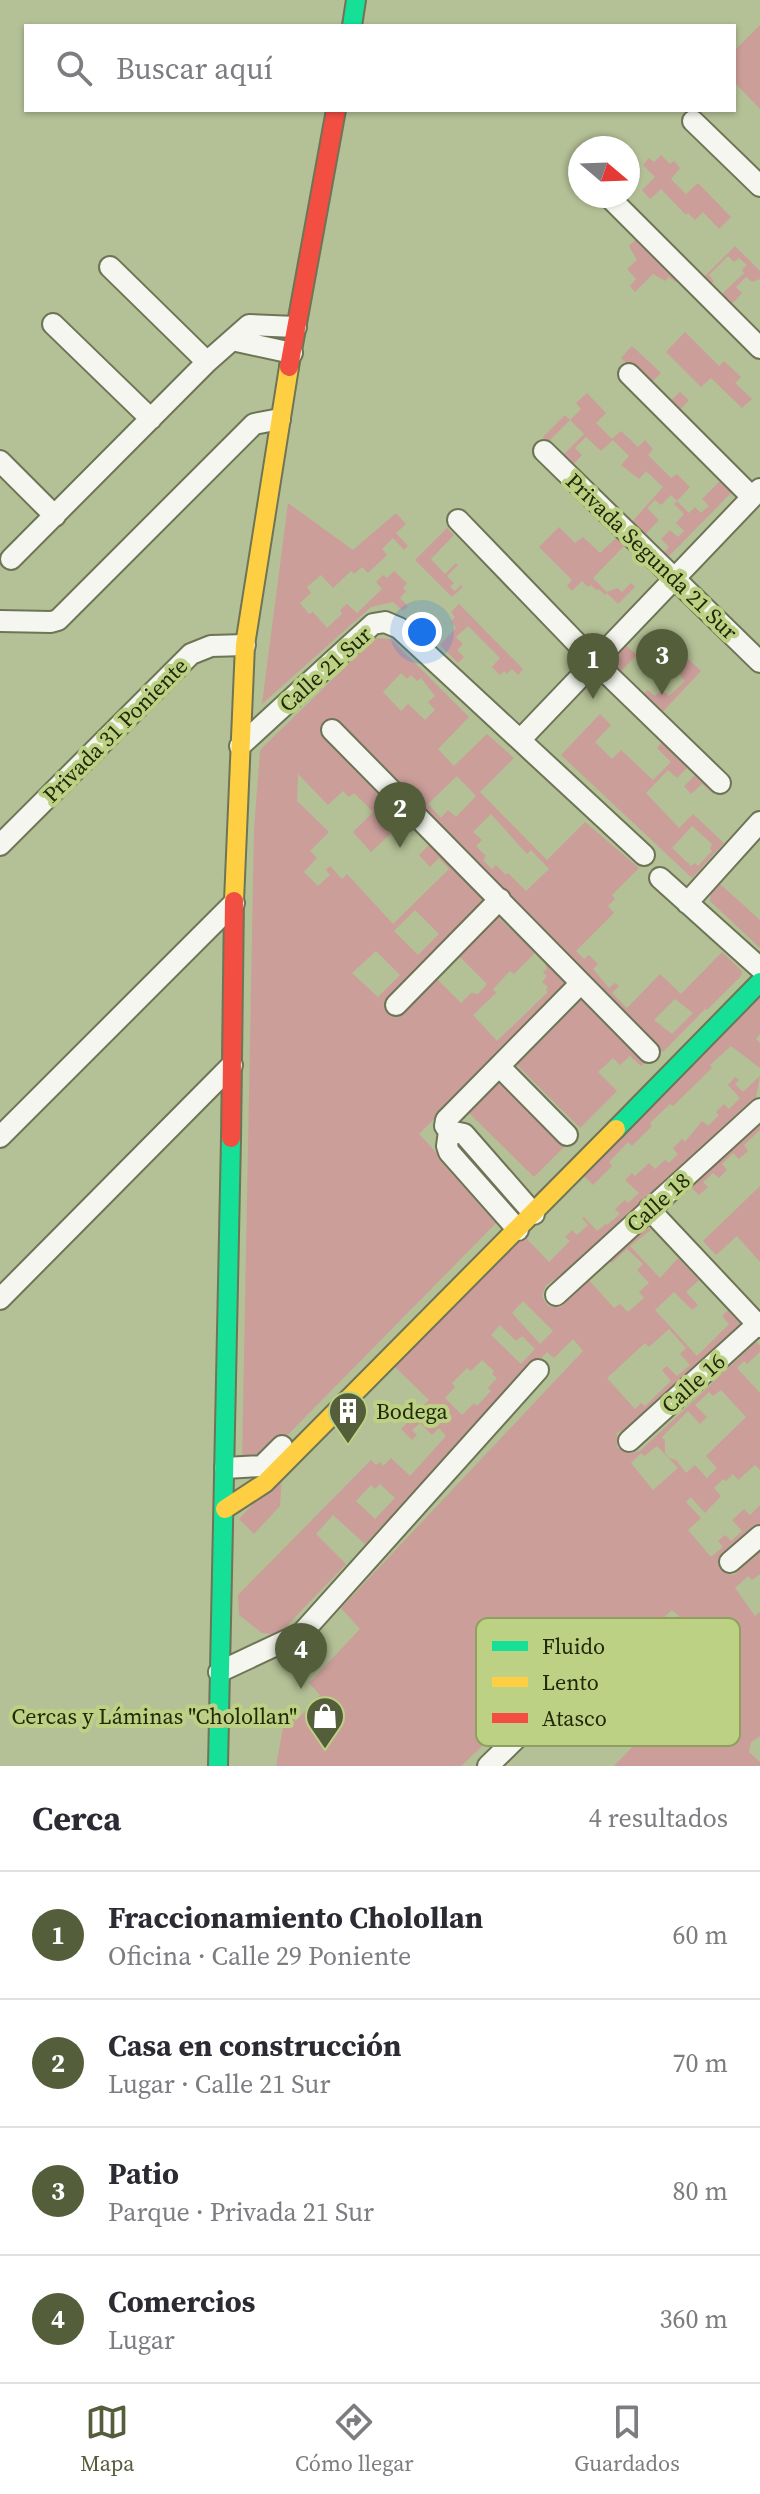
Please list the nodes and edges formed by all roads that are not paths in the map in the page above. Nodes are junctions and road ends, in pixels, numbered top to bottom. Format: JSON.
{"nodes":[{"id":1,"x":356,"y":0,"type":"edge"},
{"id":2,"x":352,"y":24,"type":"edge"},
{"id":3,"x":336,"y":112,"type":"edge"},
{"id":4,"x":693,"y":121,"type":"dead end"},
{"id":5,"x":760,"y":186,"type":"edge"},
{"id":6,"x":620,"y":208,"type":"edge"},
{"id":7,"x":110,"y":267,"type":"dead end"},
{"id":8,"x":53,"y":324,"type":"dead end"},
{"id":9,"x":296,"y":327,"type":"junction"},
{"id":10,"x":232,"y":340,"type":"junction"},
{"id":11,"x":760,"y":348,"type":"edge"},
{"id":12,"x":292,"y":353,"type":"junction"},
{"id":13,"x":207,"y":362,"type":"junction"},
{"id":14,"x":629,"y":374,"type":"dead end"},
{"id":15,"x":151,"y":419,"type":"junction"},
{"id":16,"x":280,"y":419,"type":"junction"},
{"id":17,"x":544,"y":451,"type":"dead end"},
{"id":18,"x":0,"y":461,"type":"edge"},
{"id":19,"x":756,"y":493,"type":"edge"},
{"id":20,"x":55,"y":516,"type":"junction"},
{"id":21,"x":458,"y":520,"type":"dead end"},
{"id":22,"x":11,"y":559,"type":"dead end"},
{"id":23,"x":676,"y":579,"type":"junction"},
{"id":24,"x":0,"y":621,"type":"edge"},
{"id":25,"x":245,"y":645,"type":"junction"},
{"id":26,"x":595,"y":662,"type":"junction"},
{"id":27,"x":760,"y":662,"type":"edge"},
{"id":28,"x":332,"y":730,"type":"dead end"},
{"id":29,"x":521,"y":739,"type":"junction"},
{"id":30,"x":240,"y":746,"type":"junction"},
{"id":31,"x":720,"y":783,"type":"dead end"},
{"id":32,"x":760,"y":822,"type":"edge"},
{"id":33,"x":0,"y":845,"type":"edge"},
{"id":34,"x":644,"y":855,"type":"dead end"},
{"id":35,"x":660,"y":878,"type":"dead end"},
{"id":36,"x":500,"y":899,"type":"junction"},
{"id":37,"x":234,"y":903,"type":"junction"},
{"id":38,"x":687,"y":903,"type":"junction"},
{"id":39,"x":760,"y":972,"type":"edge"},
{"id":40,"x":581,"y":983,"type":"junction"},
{"id":41,"x":396,"y":1005,"type":"dead end"},
{"id":42,"x":649,"y":1052,"type":"dead end"},
{"id":43,"x":232,"y":1065,"type":"junction"},
{"id":44,"x":499,"y":1066,"type":"junction"},
{"id":45,"x":760,"y":1109,"type":"edge"},
{"id":46,"x":449,"y":1131,"type":"junction"},
{"id":47,"x":567,"y":1135,"type":"dead end"},
{"id":48,"x":0,"y":1137,"type":"edge"},
{"id":49,"x":649,"y":1209,"type":"junction"},
{"id":50,"x":531,"y":1210,"type":"junction"},
{"id":51,"x":514,"y":1226,"type":"junction"},
{"id":52,"x":556,"y":1295,"type":"dead end"},
{"id":53,"x":0,"y":1299,"type":"edge"},
{"id":54,"x":759,"y":1325,"type":"edge"},
{"id":55,"x":538,"y":1370,"type":"dead end"},
{"id":56,"x":629,"y":1441,"type":"dead end"},
{"id":57,"x":225,"y":1468,"type":"junction"},
{"id":58,"x":225,"y":1509,"type":"junction"},
{"id":59,"x":760,"y":1536,"type":"edge"},
{"id":60,"x":730,"y":1562,"type":"dead end"},
{"id":61,"x":219,"y":1672,"type":"junction"},
{"id":62,"x":508,"y":1746,"type":"edge"},
{"id":63,"x":218,"y":1766,"type":"edge"},
{"id":64,"x":488,"y":1766,"type":"edge"}],
"edges":[{"from":1,"to":2,"type":"main road"},
{"from":3,"to":9,"type":"main road"},
{"from":4,"to":5,"type":"street"},
{"from":6,"to":11,"type":"street"},
{"from":7,"to":13,"type":"street"},
{"from":8,"to":15,"type":"street"},
{"from":9,"to":10,"type":"street"},
{"from":9,"to":12,"type":"main road"},
{"from":10,"to":12,"type":"street"},
{"from":10,"to":13,"type":"street"},
{"from":12,"to":16,"type":"main road"},
{"from":13,"to":15,"type":"street"},
{"from":14,"to":19,"type":"street"},
{"from":15,"to":20,"type":"street"},
{"from":16,"to":24,"type":"street"},
{"from":16,"to":25,"type":"main road"},
{"from":17,"to":23,"type":"street","name":"Privada Segunda 21 Sur"},
{"from":18,"to":20,"type":"street"},
{"from":19,"to":23,"type":"street"},
{"from":20,"to":22,"type":"street"},
{"from":21,"to":26,"type":"street"},
{"from":23,"to":26,"type":"street"},
{"from":23,"to":27,"type":"street","name":"Privada Segunda 21 Sur"},
{"from":25,"to":30,"type":"main road"},
{"from":25,"to":33,"type":"street","name":"Privada 31 Poniente"},
{"from":26,"to":29,"type":"street"},
{"from":26,"to":31,"type":"street"},
{"from":28,"to":36,"type":"street"},
{"from":29,"to":30,"type":"street","name":"Calle 21 Sur"},
{"from":29,"to":34,"type":"street"},
{"from":30,"to":37,"type":"main road"},
{"from":32,"to":38,"type":"street"},
{"from":35,"to":38,"type":"street"},
{"from":36,"to":40,"type":"street"},
{"from":36,"to":41,"type":"street"},
{"from":37,"to":43,"type":"main road"},
{"from":37,"to":48,"type":"street"},
{"from":38,"to":39,"type":"street"},
{"from":39,"to":50,"type":"street"},
{"from":40,"to":42,"type":"street"},
{"from":40,"to":44,"type":"street"},
{"from":43,"to":53,"type":"street"},
{"from":43,"to":57,"type":"main road"},
{"from":44,"to":46,"type":"street"},
{"from":44,"to":47,"type":"street"},
{"from":45,"to":49,"type":"street","name":"Calle 18"},
{"from":46,"to":50,"type":"street"},
{"from":46,"to":51,"type":"street"},
{"from":49,"to":52,"type":"street","name":"Calle 18"},
{"from":49,"to":54,"type":"street"},
{"from":50,"to":51,"type":"street"},
{"from":51,"to":57,"type":"street"},
{"from":51,"to":58,"type":"main road"},
{"from":54,"to":56,"type":"street","name":"Calle 16"},
{"from":55,"to":61,"type":"street"},
{"from":57,"to":58,"type":"main road"},
{"from":58,"to":61,"type":"main road"},
{"from":59,"to":60,"type":"street"},
{"from":61,"to":63,"type":"main road"},
{"from":62,"to":64,"type":"street"}]}
